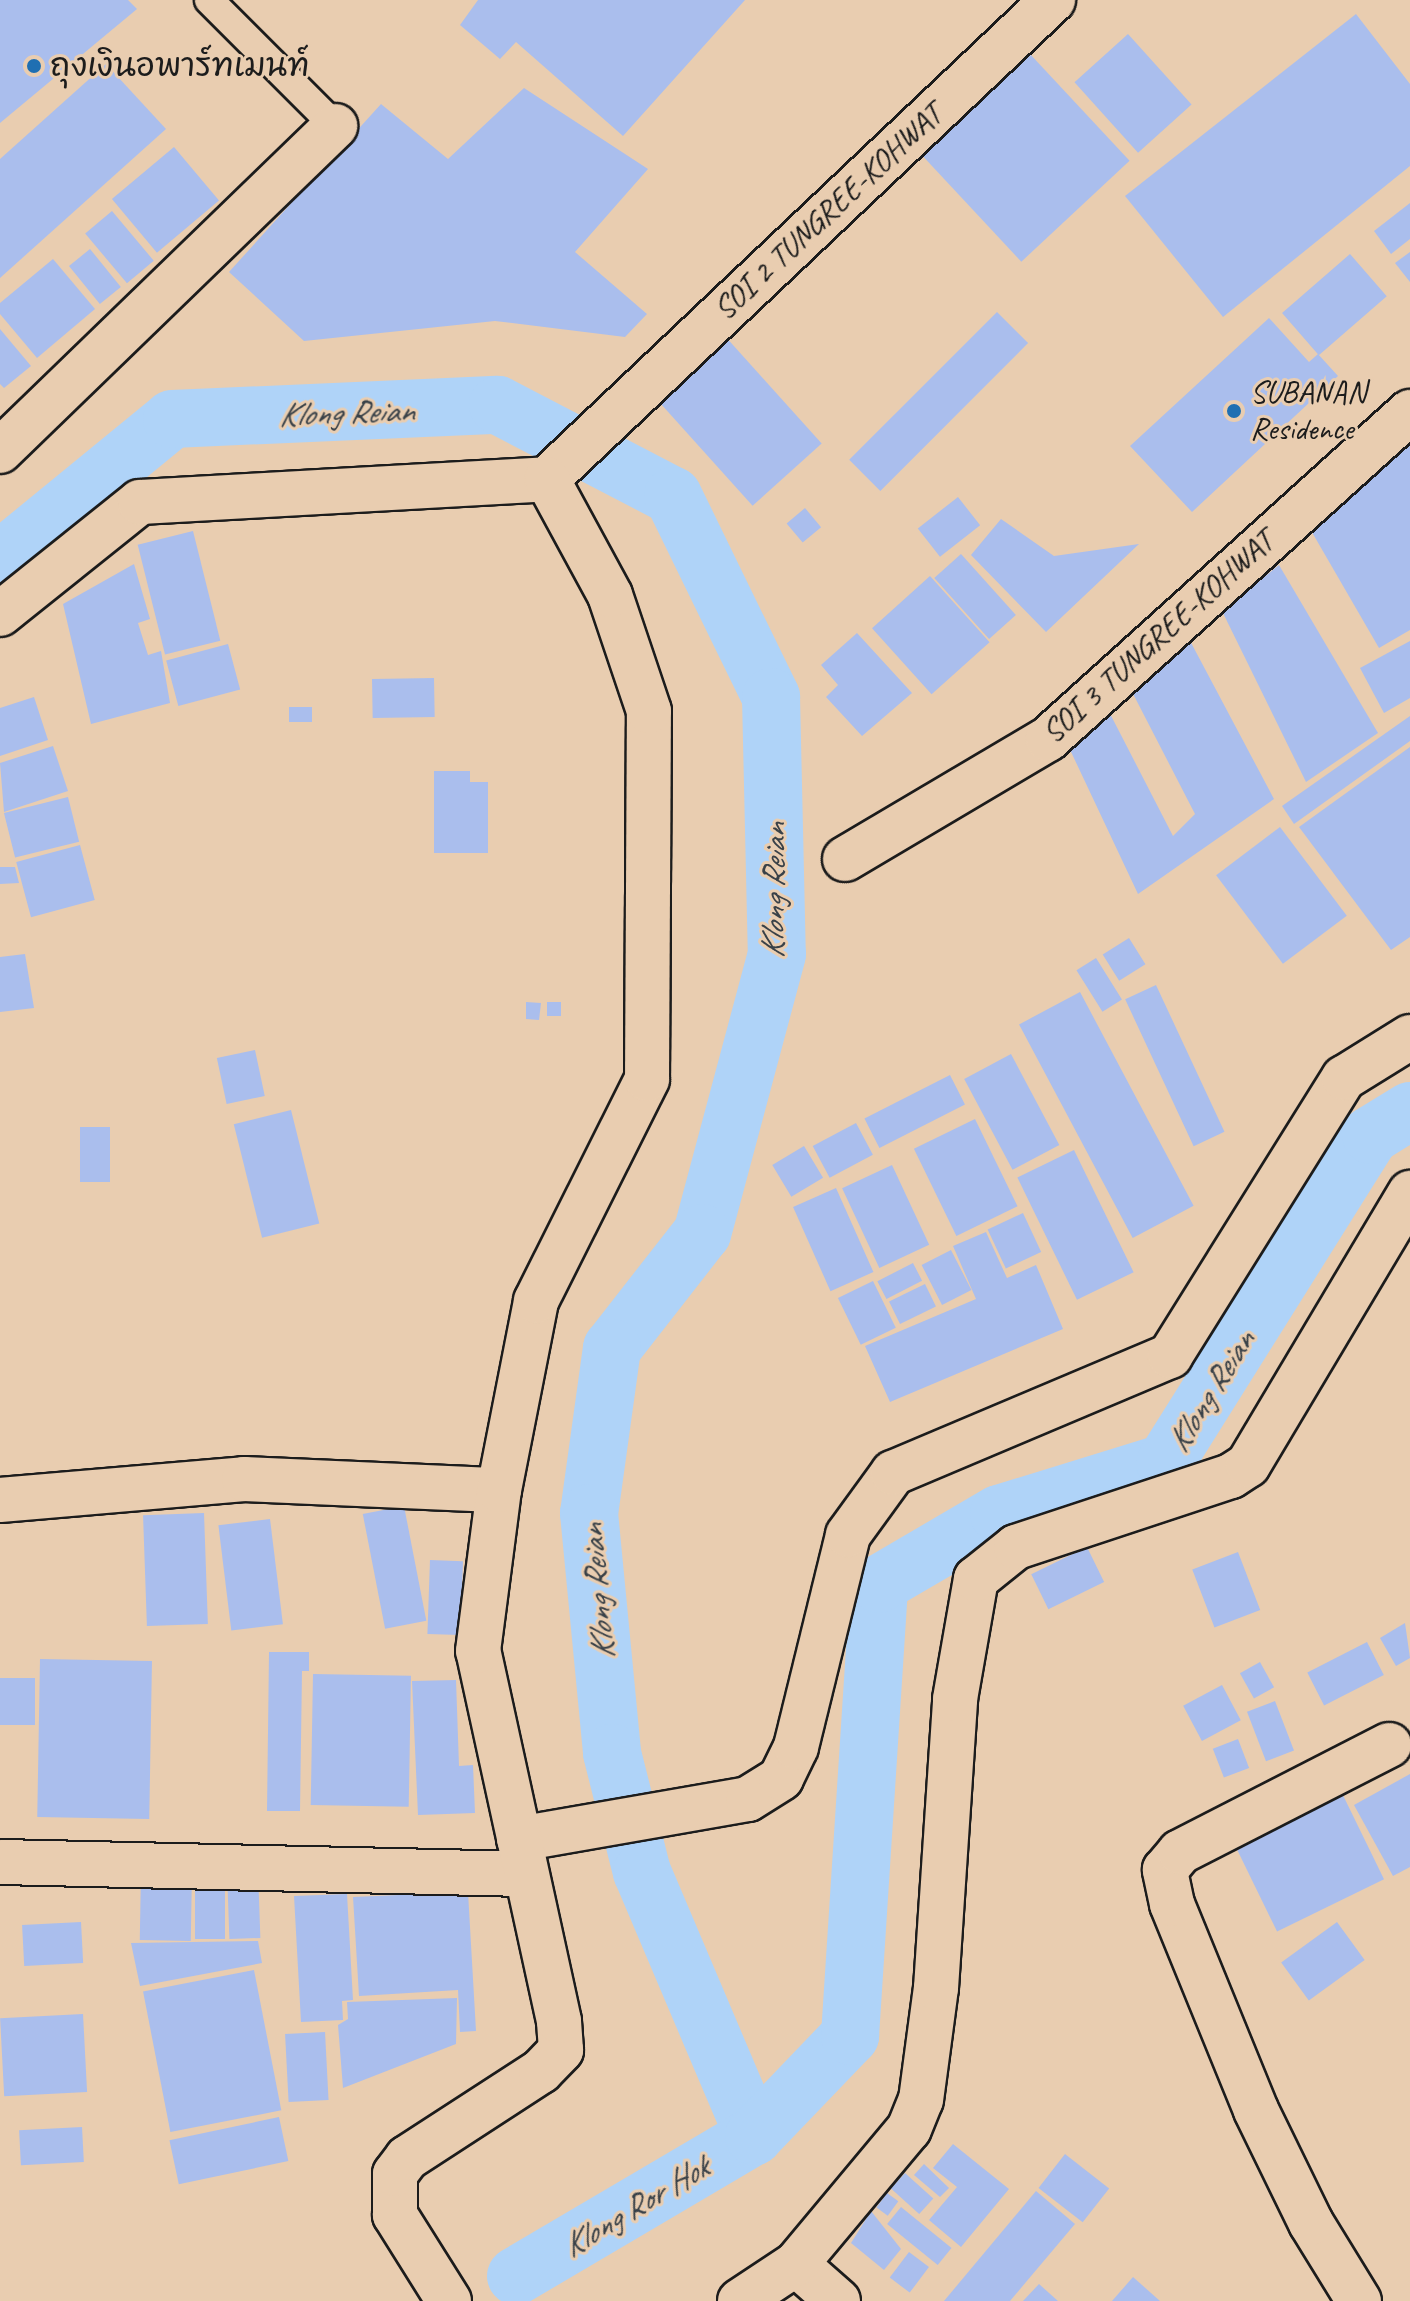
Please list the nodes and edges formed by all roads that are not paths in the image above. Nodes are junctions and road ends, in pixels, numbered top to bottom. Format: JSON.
{"nodes":[{"id":1,"x":209,"y":0,"type":"edge"},
{"id":2,"x":1053,"y":0,"type":"edge"},
{"id":3,"x":335,"y":126,"type":"joint"},
{"id":4,"x":1410,"y":412,"type":"edge"},
{"id":5,"x":0,"y":451,"type":"edge"},
{"id":6,"x":547,"y":479,"type":"junction"},
{"id":7,"x":0,"y":614,"type":"edge"},
{"id":8,"x":845,"y":859,"type":"dead end"},
{"id":9,"x":1410,"y":1037,"type":"edge"},
{"id":10,"x":1410,"y":1193,"type":"edge"},
{"id":11,"x":499,"y":1490,"type":"junction"},
{"id":12,"x":0,"y":1500,"type":"edge"},
{"id":13,"x":1389,"y":1745,"type":"dead end"},
{"id":14,"x":523,"y":1856,"type":"junction"},
{"id":15,"x":0,"y":1862,"type":"edge"},
{"id":16,"x":796,"y":2264,"type":"junction"},
{"id":17,"x":449,"y":2301,"type":"edge"},
{"id":18,"x":740,"y":2301,"type":"edge"},
{"id":19,"x":838,"y":2301,"type":"edge"},
{"id":20,"x":1359,"y":2301,"type":"edge"}],
"edges":[{"from":1,"to":3,"type":"lane"},
{"from":2,"to":6,"type":"street","name":"SOI 2 TUNGREE-KOHWAT"},
{"from":3,"to":5,"type":"street"},
{"from":4,"to":8,"type":"street","name":"SOI 3 TUNGREE-KOHWAT"},
{"from":6,"to":7,"type":"street"},
{"from":6,"to":11,"type":"street"},
{"from":9,"to":14,"type":"street"},
{"from":10,"to":16,"type":"street"},
{"from":11,"to":12,"type":"street"},
{"from":11,"to":14,"type":"street"},
{"from":13,"to":20,"type":"street"},
{"from":14,"to":15,"type":"street"},
{"from":14,"to":17,"type":"street"},
{"from":16,"to":18,"type":"street"},
{"from":16,"to":19,"type":"street"}]}
